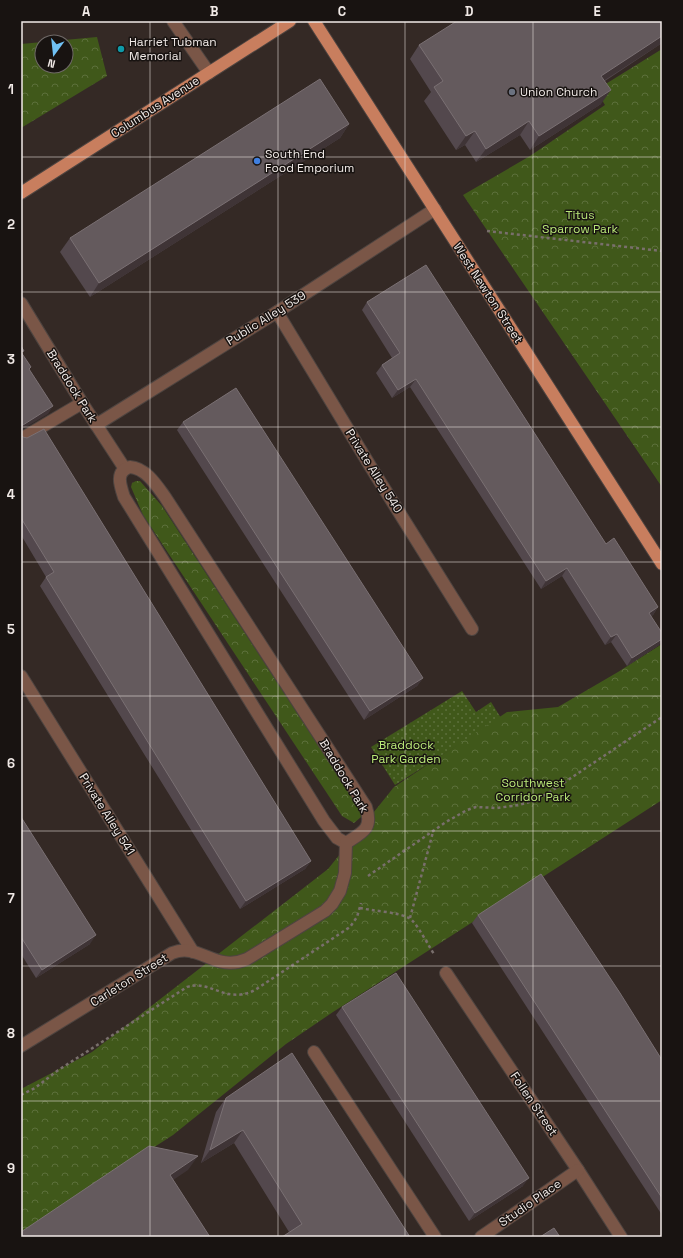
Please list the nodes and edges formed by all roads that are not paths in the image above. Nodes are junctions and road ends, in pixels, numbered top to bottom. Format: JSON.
{"nodes":[{"id":1,"x":173,"y":21,"type":"edge"},
{"id":2,"x":290,"y":21,"type":"edge"},
{"id":3,"x":314,"y":21,"type":"edge"},
{"id":4,"x":209,"y":73,"type":"junction"},
{"id":5,"x":21,"y":193,"type":"edge"},
{"id":6,"x":435,"y":209,"type":"junction"},
{"id":7,"x":21,"y":303,"type":"edge"},
{"id":8,"x":277,"y":312,"type":"junction"},
{"id":9,"x":82,"y":403,"type":"junction"},
{"id":10,"x":96,"y":425,"type":"junction"},
{"id":11,"x":21,"y":439,"type":"edge"},
{"id":12,"x":125,"y":469,"type":"junction"},
{"id":13,"x":662,"y":564,"type":"edge"},
{"id":14,"x":472,"y":629,"type":"dead end"},
{"id":15,"x":21,"y":676,"type":"edge"},
{"id":16,"x":346,"y":843,"type":"junction"},
{"id":17,"x":193,"y":952,"type":"junction"},
{"id":18,"x":446,"y":973,"type":"road end"},
{"id":19,"x":21,"y":1046,"type":"edge"},
{"id":20,"x":314,"y":1052,"type":"dead end"},
{"id":21,"x":578,"y":1170,"type":"junction"},
{"id":22,"x":435,"y":1237,"type":"edge"},
{"id":23,"x":481,"y":1237,"type":"edge"},
{"id":24,"x":621,"y":1237,"type":"edge"}],
"edges":[{"from":1,"to":4,"type":"street"},
{"from":2,"to":4,"type":"main road","name":"Columbus Avenue"},
{"from":3,"to":6,"type":"main road","name":"West Newton Street"},
{"from":4,"to":5,"type":"main road","name":"Columbus Avenue"},
{"from":6,"to":8,"type":"street","name":"Public Alley 539"},
{"from":6,"to":13,"type":"main road","name":"West Newton Street"},
{"from":7,"to":9,"type":"street","name":"Braddock Park"},
{"from":8,"to":10,"type":"street","name":"Public Alley 539"},
{"from":8,"to":14,"type":"street","name":"Private Alley 540"},
{"from":9,"to":10,"type":"street","name":"Braddock Park"},
{"from":9,"to":11,"type":"street"},
{"from":10,"to":12,"type":"street","name":"Braddock Park"},
{"from":12,"to":16,"type":"street"},
{"from":12,"to":16,"type":"street","name":"Braddock Park"},
{"from":15,"to":17,"type":"street","name":"Private Alley 541"},
{"from":16,"to":17,"type":"street","name":"Carleton Street"},
{"from":17,"to":19,"type":"street","name":"Carleton Street"},
{"from":18,"to":21,"type":"street","name":"Follen Street"},
{"from":20,"to":22,"type":"street"},
{"from":21,"to":23,"type":"street","name":"Studio Place"},
{"from":21,"to":24,"type":"street","name":"Follen Street"}]}
